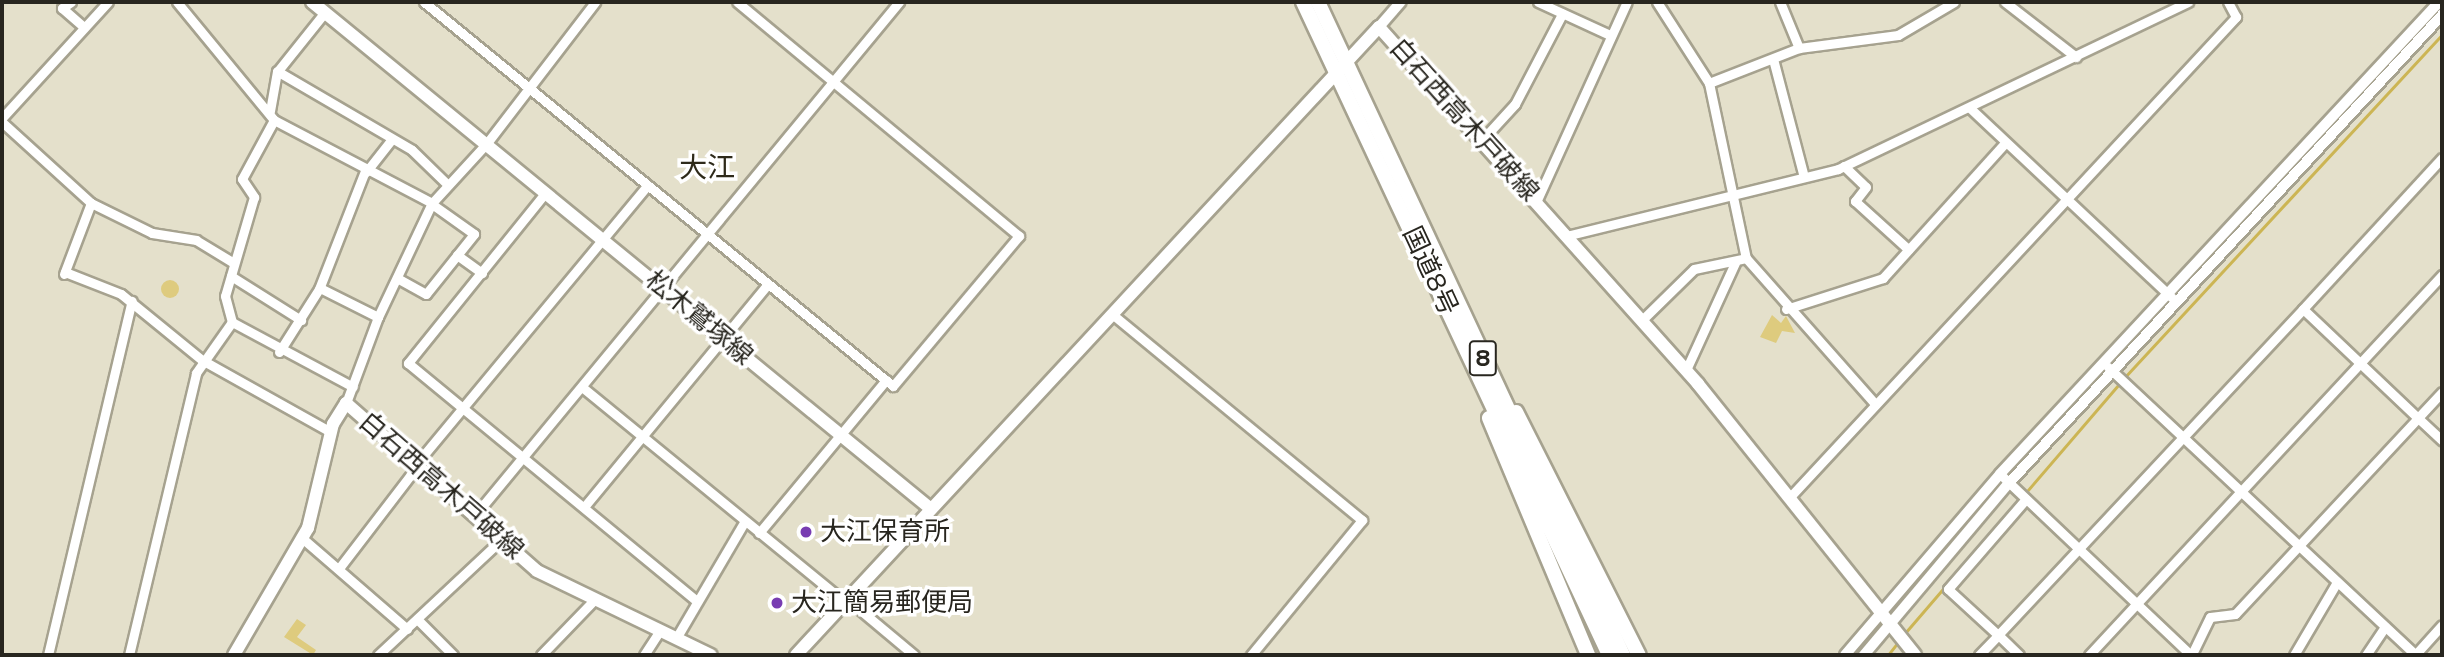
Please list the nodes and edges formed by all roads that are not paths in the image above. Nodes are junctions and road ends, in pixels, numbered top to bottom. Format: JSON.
{"nodes":[{"id":1,"x":71,"y":2,"type":"edge"},
{"id":2,"x":108,"y":2,"type":"edge"},
{"id":3,"x":177,"y":2,"type":"edge"},
{"id":4,"x":312,"y":2,"type":"edge"},
{"id":5,"x":424,"y":2,"type":"edge"},
{"id":6,"x":595,"y":2,"type":"edge"},
{"id":7,"x":737,"y":2,"type":"edge"},
{"id":8,"x":899,"y":2,"type":"edge"},
{"id":9,"x":1303,"y":2,"type":"edge"},
{"id":10,"x":1318,"y":2,"type":"edge"},
{"id":11,"x":1401,"y":2,"type":"edge"},
{"id":12,"x":1538,"y":2,"type":"edge"},
{"id":13,"x":1627,"y":2,"type":"edge"},
{"id":14,"x":1657,"y":2,"type":"edge"},
{"id":15,"x":1780,"y":2,"type":"edge"},
{"id":16,"x":1954,"y":2,"type":"edge"},
{"id":17,"x":2005,"y":2,"type":"edge"},
{"id":18,"x":2188,"y":2,"type":"edge"},
{"id":19,"x":2228,"y":2,"type":"edge"},
{"id":20,"x":2439,"y":2,"type":"edge"},
{"id":21,"x":325,"y":12,"type":"junction"},
{"id":22,"x":1562,"y":14,"type":"junction"},
{"id":23,"x":2442,"y":15,"type":"edge"},
{"id":24,"x":84,"y":27,"type":"junction"},
{"id":25,"x":1376,"y":29,"type":"junction"},
{"id":26,"x":1608,"y":34,"type":"junction"},
{"id":27,"x":1800,"y":48,"type":"junction"},
{"id":28,"x":2076,"y":57,"type":"junction"},
{"id":29,"x":1348,"y":58,"type":"junction"},
{"id":30,"x":1773,"y":59,"type":"junction"},
{"id":31,"x":277,"y":71,"type":"junction"},
{"id":32,"x":1337,"y":71,"type":"junction"},
{"id":33,"x":832,"y":81,"type":"junction"},
{"id":34,"x":1709,"y":83,"type":"junction"},
{"id":35,"x":528,"y":87,"type":"junction"},
{"id":36,"x":1970,"y":108,"type":"junction"},
{"id":37,"x":272,"y":116,"type":"junction"},
{"id":38,"x":2,"y":120,"type":"edge"},
{"id":39,"x":392,"y":139,"type":"junction"},
{"id":40,"x":1482,"y":140,"type":"junction"},
{"id":41,"x":487,"y":143,"type":"junction"},
{"id":42,"x":2005,"y":143,"type":"junction"},
{"id":43,"x":2442,"y":159,"type":"edge"},
{"id":44,"x":1844,"y":166,"type":"junction"},
{"id":45,"x":365,"y":171,"type":"junction"},
{"id":46,"x":1804,"y":177,"type":"junction"},
{"id":47,"x":448,"y":185,"type":"junction"},
{"id":48,"x":648,"y":185,"type":"junction"},
{"id":49,"x":546,"y":192,"type":"junction"},
{"id":50,"x":1734,"y":195,"type":"junction"},
{"id":51,"x":2065,"y":199,"type":"junction"},
{"id":52,"x":1537,"y":200,"type":"junction"},
{"id":53,"x":90,"y":203,"type":"junction"},
{"id":54,"x":432,"y":204,"type":"junction"},
{"id":55,"x":1570,"y":235,"type":"junction"},
{"id":56,"x":707,"y":236,"type":"junction"},
{"id":57,"x":603,"y":239,"type":"junction"},
{"id":58,"x":1908,"y":249,"type":"junction"},
{"id":59,"x":457,"y":255,"type":"junction"},
{"id":60,"x":1746,"y":258,"type":"junction"},
{"id":61,"x":234,"y":263,"type":"junction"},
{"id":62,"x":1735,"y":263,"type":"junction"},
{"id":63,"x":482,"y":273,"type":"junction"},
{"id":64,"x":2442,"y":275,"type":"edge"},
{"id":65,"x":231,"y":276,"type":"junction"},
{"id":66,"x":397,"y":278,"type":"junction"},
{"id":67,"x":767,"y":285,"type":"junction"},
{"id":68,"x":662,"y":286,"type":"junction"},
{"id":69,"x":320,"y":288,"type":"junction"},
{"id":70,"x":2171,"y":298,"type":"junction"},
{"id":71,"x":132,"y":301,"type":"junction"},
{"id":72,"x":1786,"y":309,"type":"junction"},
{"id":73,"x":2302,"y":309,"type":"junction"},
{"id":74,"x":1112,"y":314,"type":"junction"},
{"id":75,"x":378,"y":317,"type":"junction"},
{"id":76,"x":1643,"y":319,"type":"junction"},
{"id":77,"x":301,"y":320,"type":"junction"},
{"id":78,"x":232,"y":322,"type":"junction"},
{"id":79,"x":723,"y":338,"type":"junction"},
{"id":80,"x":1467,"y":350,"type":"junction"},
{"id":81,"x":279,"y":352,"type":"junction"},
{"id":82,"x":202,"y":360,"type":"junction"},
{"id":83,"x":2360,"y":363,"type":"junction"},
{"id":84,"x":2107,"y":367,"type":"junction"},
{"id":85,"x":1686,"y":370,"type":"junction"},
{"id":86,"x":1493,"y":379,"type":"junction"},
{"id":87,"x":886,"y":380,"type":"junction"},
{"id":88,"x":353,"y":387,"type":"junction"},
{"id":89,"x":582,"y":387,"type":"junction"},
{"id":90,"x":2442,"y":392,"type":"edge"},
{"id":91,"x":346,"y":403,"type":"junction"},
{"id":92,"x":1875,"y":404,"type":"junction"},
{"id":93,"x":464,"y":409,"type":"junction"},
{"id":94,"x":2418,"y":418,"type":"junction"},
{"id":95,"x":331,"y":432,"type":"junction"},
{"id":96,"x":643,"y":435,"type":"junction"},
{"id":97,"x":2186,"y":435,"type":"junction"},
{"id":98,"x":839,"y":436,"type":"junction"},
{"id":99,"x":2442,"y":440,"type":"edge"},
{"id":100,"x":523,"y":457,"type":"junction"},
{"id":101,"x":418,"y":464,"type":"junction"},
{"id":102,"x":2000,"y":474,"type":"junction"},
{"id":103,"x":2009,"y":483,"type":"junction"},
{"id":104,"x":2244,"y":490,"type":"junction"},
{"id":105,"x":1789,"y":498,"type":"junction"},
{"id":106,"x":2026,"y":499,"type":"junction"},
{"id":107,"x":584,"y":508,"type":"junction"},
{"id":108,"x":931,"y":509,"type":"junction"},
{"id":109,"x":475,"y":515,"type":"junction"},
{"id":110,"x":745,"y":521,"type":"junction"},
{"id":111,"x":759,"y":533,"type":"junction"},
{"id":112,"x":302,"y":538,"type":"junction"},
{"id":113,"x":501,"y":540,"type":"junction"},
{"id":114,"x":2300,"y":545,"type":"junction"},
{"id":115,"x":2078,"y":548,"type":"junction"},
{"id":116,"x":340,"y":567,"type":"junction"},
{"id":117,"x":2337,"y":582,"type":"junction"},
{"id":118,"x":595,"y":599,"type":"junction"},
{"id":119,"x":696,"y":600,"type":"junction"},
{"id":120,"x":846,"y":601,"type":"junction"},
{"id":121,"x":2138,"y":603,"type":"junction"},
{"id":122,"x":1881,"y":612,"type":"junction"},
{"id":123,"x":416,"y":619,"type":"junction"},
{"id":124,"x":1890,"y":623,"type":"junction"},
{"id":125,"x":2442,"y":625,"type":"edge"},
{"id":126,"x":2385,"y":627,"type":"junction"},
{"id":127,"x":407,"y":629,"type":"junction"},
{"id":128,"x":660,"y":630,"type":"junction"},
{"id":129,"x":678,"y":635,"type":"junction"},
{"id":130,"x":1998,"y":635,"type":"junction"},
{"id":131,"x":2191,"y":654,"type":"edge"},
{"id":132,"x":48,"y":655,"type":"edge"},
{"id":133,"x":129,"y":655,"type":"edge"},
{"id":134,"x":234,"y":655,"type":"edge"},
{"id":135,"x":377,"y":655,"type":"edge"},
{"id":136,"x":453,"y":655,"type":"edge"},
{"id":137,"x":541,"y":655,"type":"edge"},
{"id":138,"x":644,"y":655,"type":"edge"},
{"id":139,"x":711,"y":655,"type":"edge"},
{"id":140,"x":796,"y":655,"type":"edge"},
{"id":141,"x":914,"y":655,"type":"edge"},
{"id":142,"x":1251,"y":655,"type":"edge"},
{"id":143,"x":1588,"y":655,"type":"edge"},
{"id":144,"x":1609,"y":655,"type":"edge"},
{"id":145,"x":1623,"y":655,"type":"edge"},
{"id":146,"x":1639,"y":655,"type":"edge"},
{"id":147,"x":1845,"y":655,"type":"edge"},
{"id":148,"x":1864,"y":655,"type":"edge"},
{"id":149,"x":1914,"y":655,"type":"edge"},
{"id":150,"x":1979,"y":655,"type":"edge"},
{"id":151,"x":2019,"y":655,"type":"edge"},
{"id":152,"x":2089,"y":655,"type":"edge"},
{"id":153,"x":2294,"y":655,"type":"edge"},
{"id":154,"x":2366,"y":655,"type":"edge"},
{"id":155,"x":2415,"y":655,"type":"edge"}],
"edges":[{"from":1,"to":24,"type":"street"},
{"from":2,"to":24,"type":"street"},
{"from":3,"to":37,"type":"street"},
{"from":4,"to":21,"type":"main road","name":"松木鷲塚線"},
{"from":5,"to":35,"type":"street"},
{"from":6,"to":35,"type":"street"},
{"from":7,"to":33,"type":"street"},
{"from":8,"to":33,"type":"street"},
{"from":9,"to":32,"type":"highway","name":"国道8号","number":"8"},
{"from":10,"to":29,"type":"highway","name":"国道8号","number":"8"},
{"from":11,"to":25,"type":"street"},
{"from":12,"to":22,"type":"street"},
{"from":13,"to":26,"type":"street"},
{"from":14,"to":34,"type":"street"},
{"from":15,"to":27,"type":"street"},
{"from":16,"to":27,"type":"street"},
{"from":17,"to":28,"type":"street"},
{"from":18,"to":28,"type":"street"},
{"from":19,"to":51,"type":"street"},
{"from":20,"to":70,"type":"street"},
{"from":21,"to":31,"type":"street"},
{"from":21,"to":41,"type":"main road","name":"松木鷲塚線"},
{"from":22,"to":26,"type":"street"},
{"from":22,"to":40,"type":"street"},
{"from":23,"to":70,"type":"street"},
{"from":24,"to":38,"type":"street"},
{"from":25,"to":29,"type":"main road","name":"白石西高木戸破線"},
{"from":25,"to":40,"type":"main road","name":"白石西高木戸破線"},
{"from":26,"to":52,"type":"street"},
{"from":27,"to":30,"type":"street"},
{"from":28,"to":36,"type":"street"},
{"from":29,"to":32,"type":"main road","name":"白石西高木戸破線"},
{"from":29,"to":86,"type":"highway","name":"国道8号","number":"8"},
{"from":30,"to":34,"type":"street"},
{"from":30,"to":46,"type":"street"},
{"from":31,"to":37,"type":"street"},
{"from":31,"to":39,"type":"street"},
{"from":32,"to":74,"type":"main road","name":"白石西高木戸破線"},
{"from":32,"to":80,"type":"highway","name":"国道8号","number":"8"},
{"from":33,"to":56,"type":"street"},
{"from":33,"to":87,"type":"street"},
{"from":34,"to":50,"type":"street"},
{"from":35,"to":41,"type":"street"},
{"from":35,"to":48,"type":"street"},
{"from":36,"to":42,"type":"street"},
{"from":36,"to":44,"type":"street"},
{"from":37,"to":45,"type":"street"},
{"from":37,"to":61,"type":"street"},
{"from":38,"to":53,"type":"street"},
{"from":39,"to":45,"type":"street"},
{"from":39,"to":47,"type":"street"},
{"from":40,"to":52,"type":"main road","name":"白石西高木戸破線"},
{"from":41,"to":47,"type":"street"},
{"from":41,"to":49,"type":"main road","name":"松木鷲塚線"},
{"from":42,"to":51,"type":"street"},
{"from":42,"to":58,"type":"street"},
{"from":43,"to":73,"type":"street"},
{"from":44,"to":46,"type":"street"},
{"from":44,"to":58,"type":"street"},
{"from":45,"to":54,"type":"street"},
{"from":45,"to":69,"type":"street"},
{"from":46,"to":50,"type":"street"},
{"from":47,"to":54,"type":"street"},
{"from":48,"to":56,"type":"street"},
{"from":48,"to":57,"type":"street"},
{"from":49,"to":57,"type":"main road","name":"松木鷲塚線"},
{"from":49,"to":63,"type":"street"},
{"from":50,"to":55,"type":"street"},
{"from":50,"to":60,"type":"street"},
{"from":51,"to":70,"type":"street"},
{"from":51,"to":92,"type":"street"},
{"from":52,"to":55,"type":"main road","name":"白石西高木戸破線"},
{"from":53,"to":61,"type":"street"},
{"from":53,"to":71,"type":"street"},
{"from":54,"to":59,"type":"street"},
{"from":54,"to":66,"type":"street"},
{"from":55,"to":76,"type":"main road","name":"白石西高木戸破線"},
{"from":56,"to":67,"type":"street"},
{"from":56,"to":68,"type":"street"},
{"from":57,"to":68,"type":"main road","name":"松木鷲塚線"},
{"from":57,"to":93,"type":"street"},
{"from":58,"to":72,"type":"street"},
{"from":59,"to":63,"type":"street"},
{"from":59,"to":66,"type":"street"},
{"from":60,"to":62,"type":"street"},
{"from":60,"to":72,"type":"street"},
{"from":61,"to":65,"type":"street"},
{"from":62,"to":76,"type":"street"},
{"from":62,"to":85,"type":"street"},
{"from":63,"to":93,"type":"street"},
{"from":64,"to":83,"type":"street"},
{"from":65,"to":77,"type":"street"},
{"from":65,"to":78,"type":"street"},
{"from":66,"to":75,"type":"street"},
{"from":67,"to":79,"type":"street"},
{"from":67,"to":87,"type":"street"},
{"from":68,"to":79,"type":"main road","name":"松木鷲塚線"},
{"from":68,"to":89,"type":"street"},
{"from":69,"to":75,"type":"street"},
{"from":69,"to":77,"type":"street"},
{"from":70,"to":84,"type":"street"},
{"from":71,"to":82,"type":"street"},
{"from":71,"to":132,"type":"street"},
{"from":72,"to":92,"type":"street"},
{"from":73,"to":83,"type":"street"},
{"from":73,"to":97,"type":"street"},
{"from":74,"to":108,"type":"main road","name":"白石西高木戸破線"},
{"from":74,"to":142,"type":"street"},
{"from":75,"to":88,"type":"street"},
{"from":76,"to":85,"type":"main road","name":"白石西高木戸破線"},
{"from":77,"to":81,"type":"street"},
{"from":78,"to":81,"type":"street"},
{"from":78,"to":82,"type":"street"},
{"from":79,"to":96,"type":"street"},
{"from":79,"to":98,"type":"main road","name":"松木鷲塚線"},
{"from":80,"to":143,"type":"highway"},
{"from":80,"to":144,"type":"highway","name":"国道8号","number":"8"},
{"from":81,"to":88,"type":"street"},
{"from":82,"to":95,"type":"street"},
{"from":82,"to":133,"type":"street"},
{"from":83,"to":94,"type":"street"},
{"from":83,"to":104,"type":"street"},
{"from":84,"to":97,"type":"street"},
{"from":84,"to":102,"type":"street"},
{"from":84,"to":103,"type":"street"},
{"from":85,"to":105,"type":"main road","name":"白石西高木戸破線"},
{"from":86,"to":145,"type":"highway","name":"国道8号","number":"8"},
{"from":86,"to":146,"type":"highway"},
{"from":87,"to":98,"type":"street"},
{"from":88,"to":91,"type":"street"},
{"from":89,"to":96,"type":"street"},
{"from":89,"to":100,"type":"street"},
{"from":90,"to":94,"type":"street"},
{"from":91,"to":95,"type":"main road","name":"白石西高木戸破線"},
{"from":91,"to":101,"type":"main road","name":"白石西高木戸破線"},
{"from":92,"to":105,"type":"street"},
{"from":93,"to":100,"type":"street"},
{"from":93,"to":101,"type":"street"},
{"from":94,"to":99,"type":"street"},
{"from":94,"to":114,"type":"street"},
{"from":95,"to":112,"type":"main road","name":"白石西高木戸破線"},
{"from":96,"to":107,"type":"street"},
{"from":96,"to":110,"type":"street"},
{"from":97,"to":104,"type":"street"},
{"from":97,"to":115,"type":"street"},
{"from":98,"to":108,"type":"main road","name":"松木鷲塚線"},
{"from":98,"to":111,"type":"street"},
{"from":100,"to":107,"type":"street"},
{"from":100,"to":109,"type":"street"},
{"from":101,"to":109,"type":"main road","name":"白石西高木戸破線"},
{"from":101,"to":116,"type":"street"},
{"from":102,"to":103,"type":"street"},
{"from":102,"to":122,"type":"street"},
{"from":103,"to":106,"type":"street"},
{"from":103,"to":124,"type":"street"},
{"from":104,"to":114,"type":"street"},
{"from":104,"to":121,"type":"street"},
{"from":105,"to":122,"type":"main road","name":"白石西高木戸破線"},
{"from":106,"to":115,"type":"street"},
{"from":106,"to":130,"type":"street"},
{"from":107,"to":119,"type":"street"},
{"from":108,"to":120,"type":"main road"},
{"from":109,"to":113,"type":"main road","name":"白石西高木戸破線"},
{"from":110,"to":111,"type":"street"},
{"from":110,"to":119,"type":"street"},
{"from":111,"to":120,"type":"street"},
{"from":112,"to":116,"type":"street"},
{"from":112,"to":134,"type":"main road","name":"白石西高木戸破線"},
{"from":113,"to":118,"type":"main road","name":"白石西高木戸破線"},
{"from":113,"to":123,"type":"street"},
{"from":114,"to":117,"type":"street"},
{"from":114,"to":131,"type":"street"},
{"from":115,"to":121,"type":"street"},
{"from":115,"to":130,"type":"street"},
{"from":116,"to":127,"type":"street"},
{"from":117,"to":126,"type":"street"},
{"from":117,"to":153,"type":"street"},
{"from":118,"to":128,"type":"main road","name":"白石西高木戸破線"},
{"from":118,"to":137,"type":"street"},
{"from":119,"to":129,"type":"street"},
{"from":120,"to":140,"type":"main road"},
{"from":120,"to":141,"type":"street"},
{"from":121,"to":131,"type":"street"},
{"from":121,"to":152,"type":"street"},
{"from":122,"to":124,"type":"main road","name":"白石西高木戸破線"},
{"from":122,"to":147,"type":"street"},
{"from":123,"to":127,"type":"street"},
{"from":123,"to":136,"type":"street"},
{"from":124,"to":148,"type":"street"},
{"from":124,"to":149,"type":"main road","name":"白石西高木戸破線"},
{"from":125,"to":155,"type":"street"},
{"from":126,"to":154,"type":"street"},
{"from":126,"to":155,"type":"street"},
{"from":127,"to":135,"type":"street"},
{"from":128,"to":129,"type":"main road","name":"白石西高木戸破線"},
{"from":128,"to":138,"type":"street"},
{"from":129,"to":139,"type":"main road","name":"白石西高木戸破線"},
{"from":130,"to":150,"type":"street"},
{"from":130,"to":151,"type":"street"}]}
